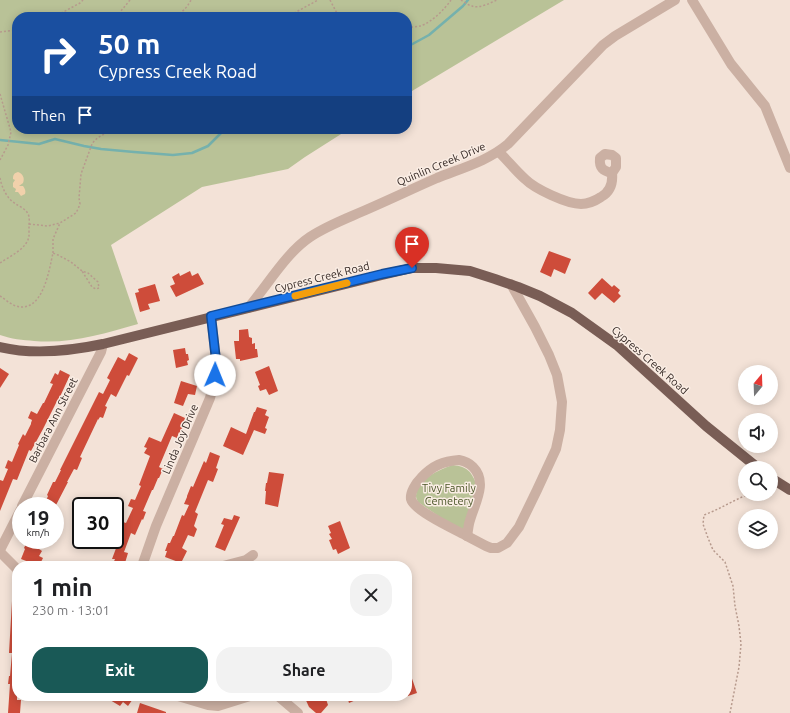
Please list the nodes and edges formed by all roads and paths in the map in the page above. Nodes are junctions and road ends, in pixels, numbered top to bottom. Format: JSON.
{"nodes":[{"id":1,"x":84,"y":0,"type":"edge"},
{"id":2,"x":130,"y":0,"type":"edge"},
{"id":3,"x":191,"y":0,"type":"edge"},
{"id":4,"x":318,"y":0,"type":"edge"},
{"id":5,"x":330,"y":0,"type":"edge"},
{"id":6,"x":451,"y":0,"type":"edge"},
{"id":7,"x":460,"y":0,"type":"edge"},
{"id":8,"x":497,"y":0,"type":"edge"},
{"id":9,"x":675,"y":0,"type":"edge"},
{"id":10,"x":692,"y":0,"type":"edge"},
{"id":11,"x":63,"y":12,"type":"edge"},
{"id":12,"x":120,"y":12,"type":"edge"},
{"id":13,"x":181,"y":12,"type":"edge"},
{"id":14,"x":296,"y":12,"type":"edge"},
{"id":15,"x":336,"y":12,"type":"edge"},
{"id":16,"x":412,"y":27,"type":"edge"},
{"id":17,"x":12,"y":30,"type":"edge"},
{"id":18,"x":0,"y":32,"type":"edge"},
{"id":19,"x":0,"y":94,"type":"edge"},
{"id":20,"x":105,"y":134,"type":"edge"},
{"id":21,"x":499,"y":152,"type":"junction"},
{"id":22,"x":0,"y":160,"type":"edge"},
{"id":23,"x":790,"y":168,"type":"edge"},
{"id":24,"x":612,"y":173,"type":"dead end"},
{"id":25,"x":0,"y":178,"type":"edge"},
{"id":26,"x":60,"y":223,"type":"junction"},
{"id":27,"x":29,"y":224,"type":"junction"},
{"id":28,"x":53,"y":253,"type":"junction"},
{"id":29,"x":0,"y":263,"type":"edge"},
{"id":30,"x":82,"y":271,"type":"junction"},
{"id":31,"x":511,"y":284,"type":"junction"},
{"id":32,"x":0,"y":296,"type":"edge"},
{"id":33,"x":248,"y":308,"type":"junction"},
{"id":34,"x":211,"y":316,"type":"junction"},
{"id":35,"x":103,"y":344,"type":"junction"},
{"id":36,"x":0,"y":347,"type":"edge"},
{"id":37,"x":749,"y":461,"type":"edge"},
{"id":38,"x":778,"y":482,"type":"edge"},
{"id":39,"x":790,"y":490,"type":"edge"},
{"id":40,"x":27,"y":497,"type":"edge"},
{"id":41,"x":738,"y":499,"type":"edge"},
{"id":42,"x":12,"y":527,"type":"edge"},
{"id":43,"x":467,"y":536,"type":"junction"},
{"id":44,"x":0,"y":551,"type":"edge"},
{"id":45,"x":253,"y":555,"type":"dead end"},
{"id":46,"x":145,"y":561,"type":"edge"},
{"id":47,"x":242,"y":561,"type":"edge"},
{"id":48,"x":12,"y":563,"type":"edge"},
{"id":49,"x":195,"y":701,"type":"edge"},
{"id":50,"x":234,"y":701,"type":"edge"},
{"id":51,"x":284,"y":701,"type":"edge"},
{"id":52,"x":298,"y":713,"type":"edge"},
{"id":53,"x":730,"y":713,"type":"edge"}],
"edges":[{"from":1,"to":11,"type":"path"},
{"from":2,"to":12,"type":"path"},
{"from":3,"to":13,"type":"path"},
{"from":4,"to":14,"type":"path"},
{"from":5,"to":15,"type":"path"},
{"from":6,"to":16,"type":"path"},
{"from":7,"to":8,"type":"path"},
{"from":9,"to":21,"type":"street","name":"Quinlin Creek Drive"},
{"from":10,"to":23,"type":"street"},
{"from":17,"to":18,"type":"path"},
{"from":19,"to":22,"type":"path"},
{"from":20,"to":26,"type":"path"},
{"from":21,"to":24,"type":"street"},
{"from":21,"to":33,"type":"street","name":"Quinlin Creek Drive"},
{"from":25,"to":27,"type":"path"},
{"from":26,"to":27,"type":"path"},
{"from":26,"to":28,"type":"path"},
{"from":27,"to":29,"type":"path"},
{"from":28,"to":30,"type":"path"},
{"from":28,"to":32,"type":"path"},
{"from":30,"to":30,"type":"path"},
{"from":31,"to":33,"type":"main road","name":"Cypress Creek Road"},
{"from":31,"to":37,"type":"main road","name":"Cypress Creek Road"},
{"from":31,"to":43,"type":"street"},
{"from":33,"to":34,"type":"main road","name":"Cypress Creek Road"},
{"from":34,"to":35,"type":"main road","name":"Cypress Creek Road"},
{"from":34,"to":46,"type":"street","name":"Linda Joy Drive"},
{"from":35,"to":36,"type":"main road","name":"Cypress Creek Road"},
{"from":35,"to":40,"type":"street","name":"Barbara Ann Street"},
{"from":38,"to":39,"type":"main road"},
{"from":41,"to":53,"type":"path"},
{"from":42,"to":44,"type":"street"},
{"from":43,"to":43,"type":"street"},
{"from":44,"to":48,"type":"street"},
{"from":45,"to":47,"type":"street"},
{"from":49,"to":50,"type":"street"},
{"from":51,"to":52,"type":"street"}]}
